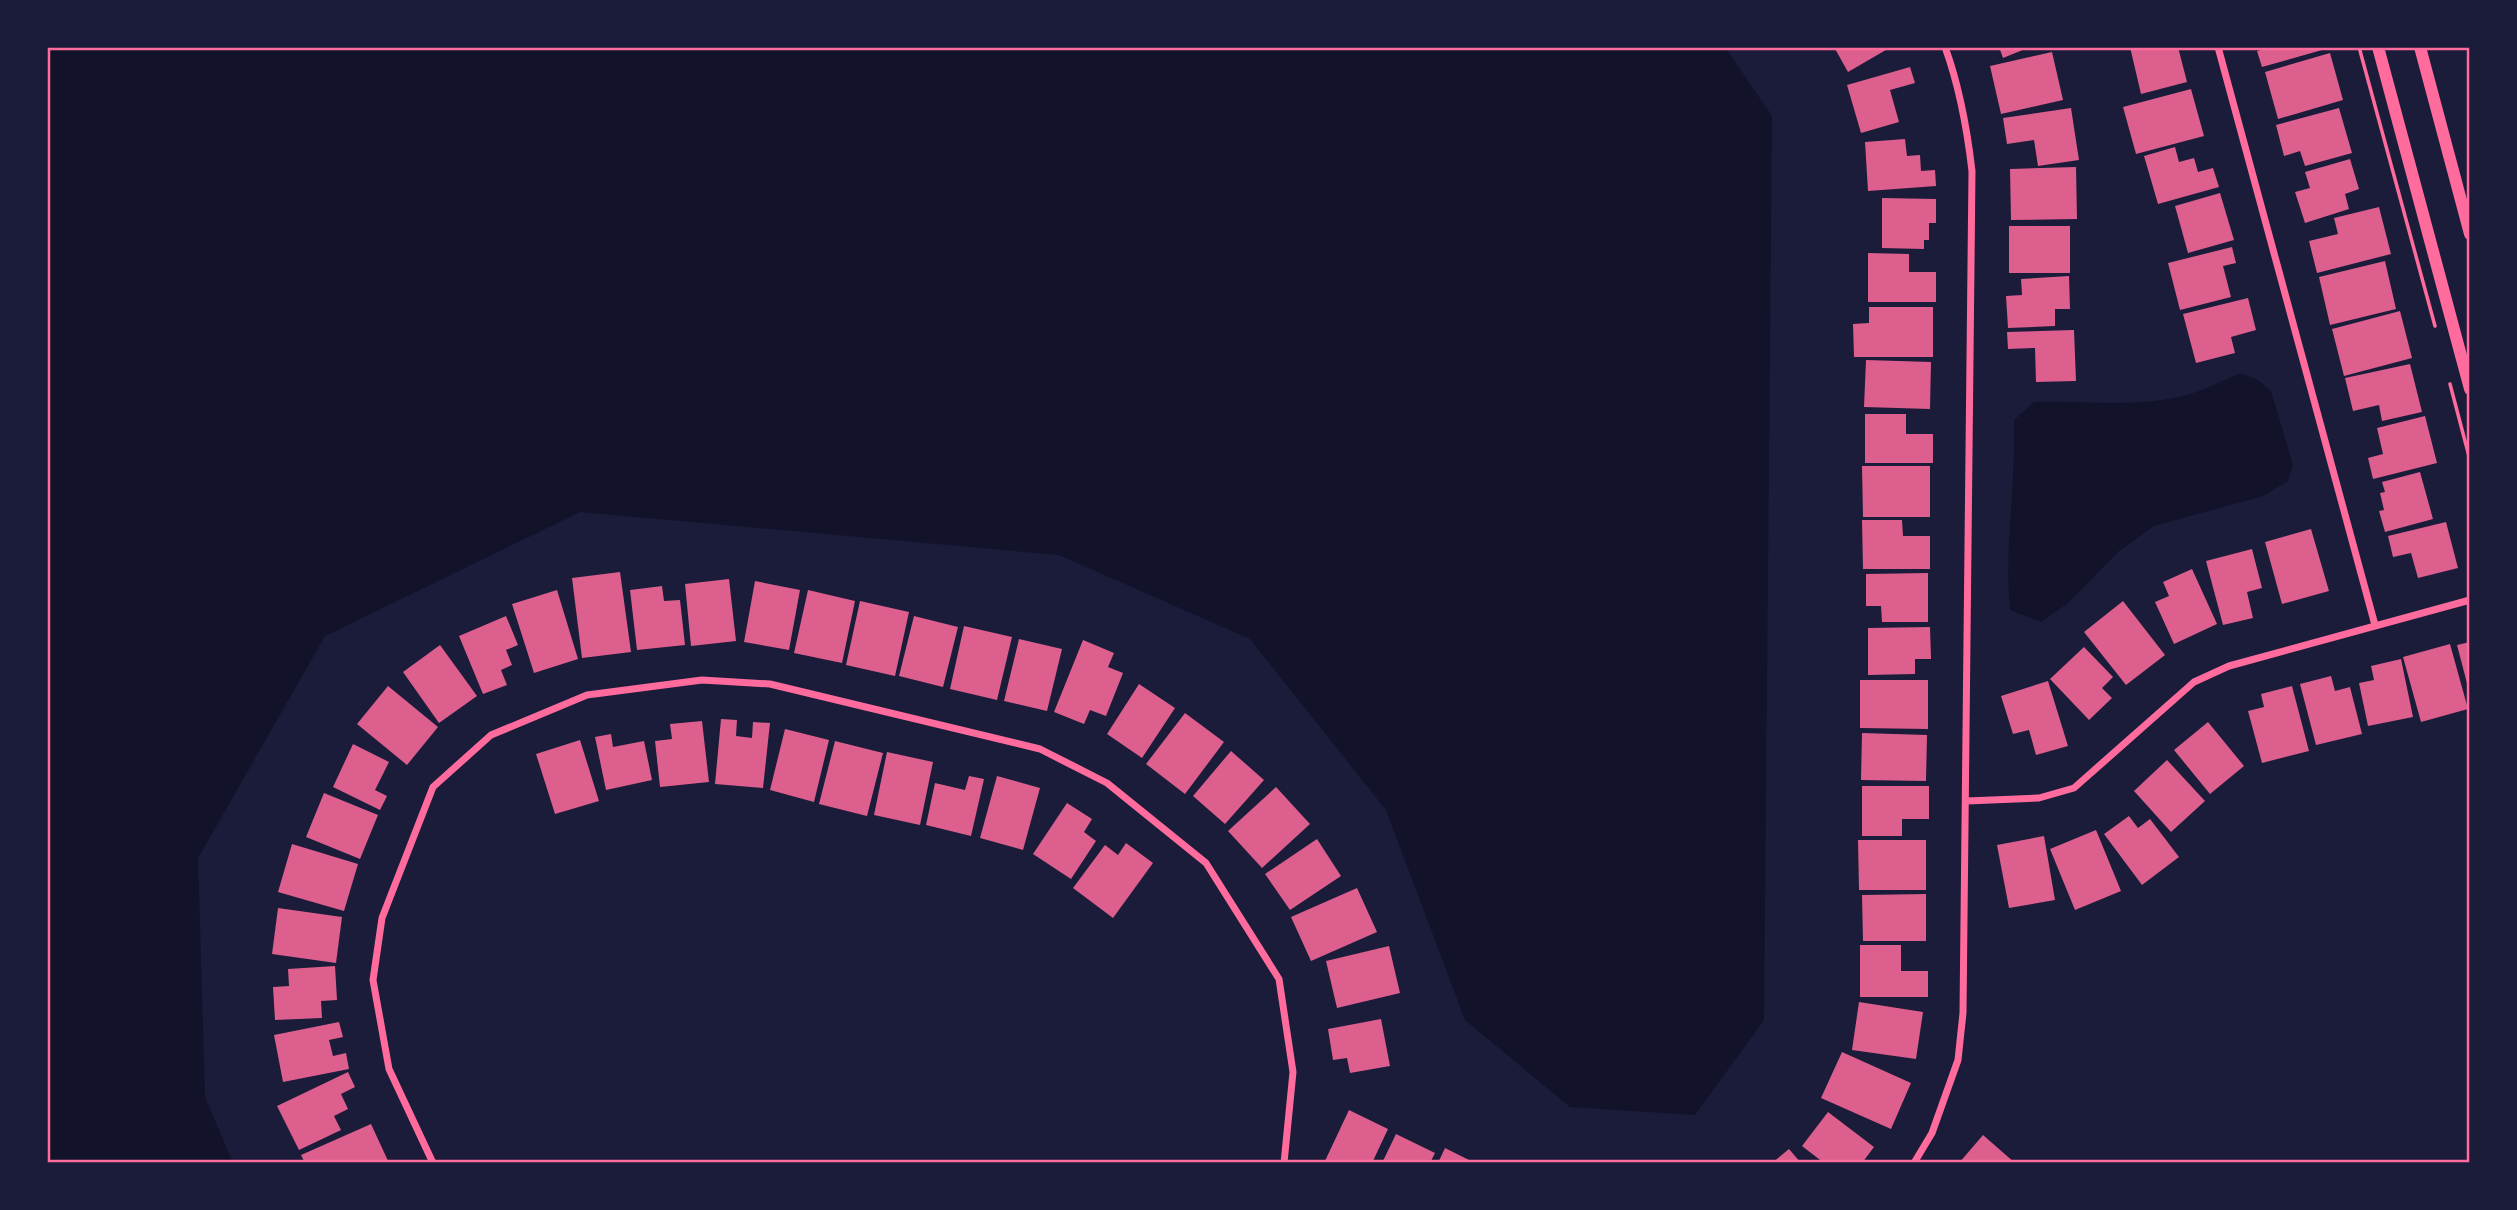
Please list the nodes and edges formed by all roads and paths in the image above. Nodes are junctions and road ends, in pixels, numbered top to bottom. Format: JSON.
{"nodes":[{"id":1,"x":1945,"y":47,"type":"edge"},
{"id":2,"x":2218,"y":47,"type":"edge"},
{"id":3,"x":2360,"y":47,"type":"edge"},
{"id":4,"x":2378,"y":47,"type":"edge"},
{"id":5,"x":2420,"y":47,"type":"edge"},
{"id":6,"x":2470,"y":234,"type":"edge"},
{"id":7,"x":2435,"y":328,"type":"dead end"},
{"id":8,"x":2449,"y":378,"type":"dead end"},
{"id":9,"x":2470,"y":389,"type":"edge"},
{"id":10,"x":2470,"y":460,"type":"edge"},
{"id":11,"x":2470,"y":600,"type":"edge"},
{"id":12,"x":2375,"y":625,"type":"junction"},
{"id":13,"x":1966,"y":801,"type":"junction"},
{"id":14,"x":433,"y":1163,"type":"edge"},
{"id":15,"x":1284,"y":1163,"type":"edge"},
{"id":16,"x":1914,"y":1163,"type":"edge"}],
"edges":[{"from":1,"to":13,"type":"street"},
{"from":2,"to":12,"type":"street"},
{"from":3,"to":7,"type":"path"},
{"from":4,"to":9,"type":"street"},
{"from":5,"to":6,"type":"street"},
{"from":8,"to":10,"type":"path"},
{"from":11,"to":12,"type":"street"},
{"from":12,"to":13,"type":"street"},
{"from":13,"to":16,"type":"street"},
{"from":14,"to":15,"type":"street"}]}
